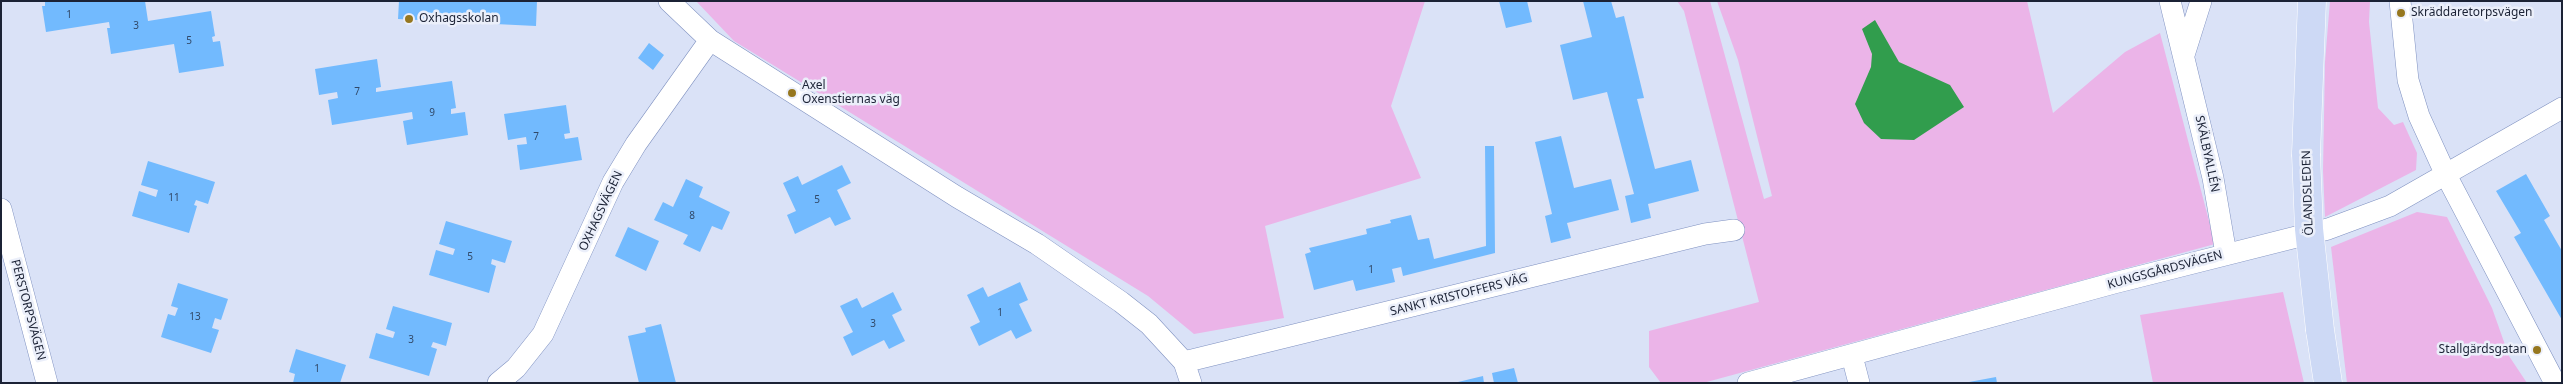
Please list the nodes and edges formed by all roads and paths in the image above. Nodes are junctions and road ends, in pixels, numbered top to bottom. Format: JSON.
{"nodes":[{"id":1,"x":669,"y":1,"type":"edge"},
{"id":2,"x":2170,"y":1,"type":"edge"},
{"id":3,"x":2201,"y":1,"type":"edge"},
{"id":4,"x":2312,"y":1,"type":"edge"},
{"id":5,"x":2400,"y":1,"type":"edge"},
{"id":6,"x":710,"y":40,"type":"junction"},
{"id":7,"x":2184,"y":55,"type":"junction"},
{"id":8,"x":2562,"y":108,"type":"edge"},
{"id":9,"x":2445,"y":173,"type":"junction"},
{"id":10,"x":1,"y":209,"type":"edge"},
{"id":11,"x":1734,"y":230,"type":"dead end"},
{"id":12,"x":2226,"y":254,"type":"junction"},
{"id":13,"x":1852,"y":356,"type":"junction"},
{"id":14,"x":1184,"y":362,"type":"junction"},
{"id":15,"x":46,"y":383,"type":"edge"},
{"id":16,"x":498,"y":383,"type":"edge"},
{"id":17,"x":1191,"y":383,"type":"edge"},
{"id":18,"x":1748,"y":383,"type":"edge"},
{"id":19,"x":1859,"y":383,"type":"edge"},
{"id":20,"x":2328,"y":383,"type":"edge"},
{"id":21,"x":2555,"y":383,"type":"edge"}],
"edges":[{"from":1,"to":6,"type":"street"},
{"from":2,"to":7,"type":"street","name":"SKÄLBYALLÉN"},
{"from":3,"to":7,"type":"street"},
{"from":4,"to":20,"type":"main road","name":"ÖLANDSLEDEN","bridge":true},
{"from":5,"to":9,"type":"street"},
{"from":6,"to":14,"type":"street"},
{"from":6,"to":16,"type":"street","name":"OXHAGSVÄGEN"},
{"from":7,"to":12,"type":"street","name":"SKÄLBYALLÉN"},
{"from":8,"to":9,"type":"street","name":"KUNGSGÅRDSVÄGEN"},
{"from":9,"to":12,"type":"street","name":"KUNGSGÅRDSVÄGEN"},
{"from":9,"to":21,"type":"street"},
{"from":10,"to":15,"type":"street","name":"PERSTORPSVÄGEN"},
{"from":11,"to":14,"type":"street","name":"SANKT KRISTOFFERS VÄG"},
{"from":12,"to":13,"type":"street","name":"KUNGSGÅRDSVÄGEN"},
{"from":13,"to":18,"type":"street","name":"KUNGSGÅRDSVÄGEN"},
{"from":13,"to":19,"type":"street"},
{"from":14,"to":17,"type":"street"}]}
